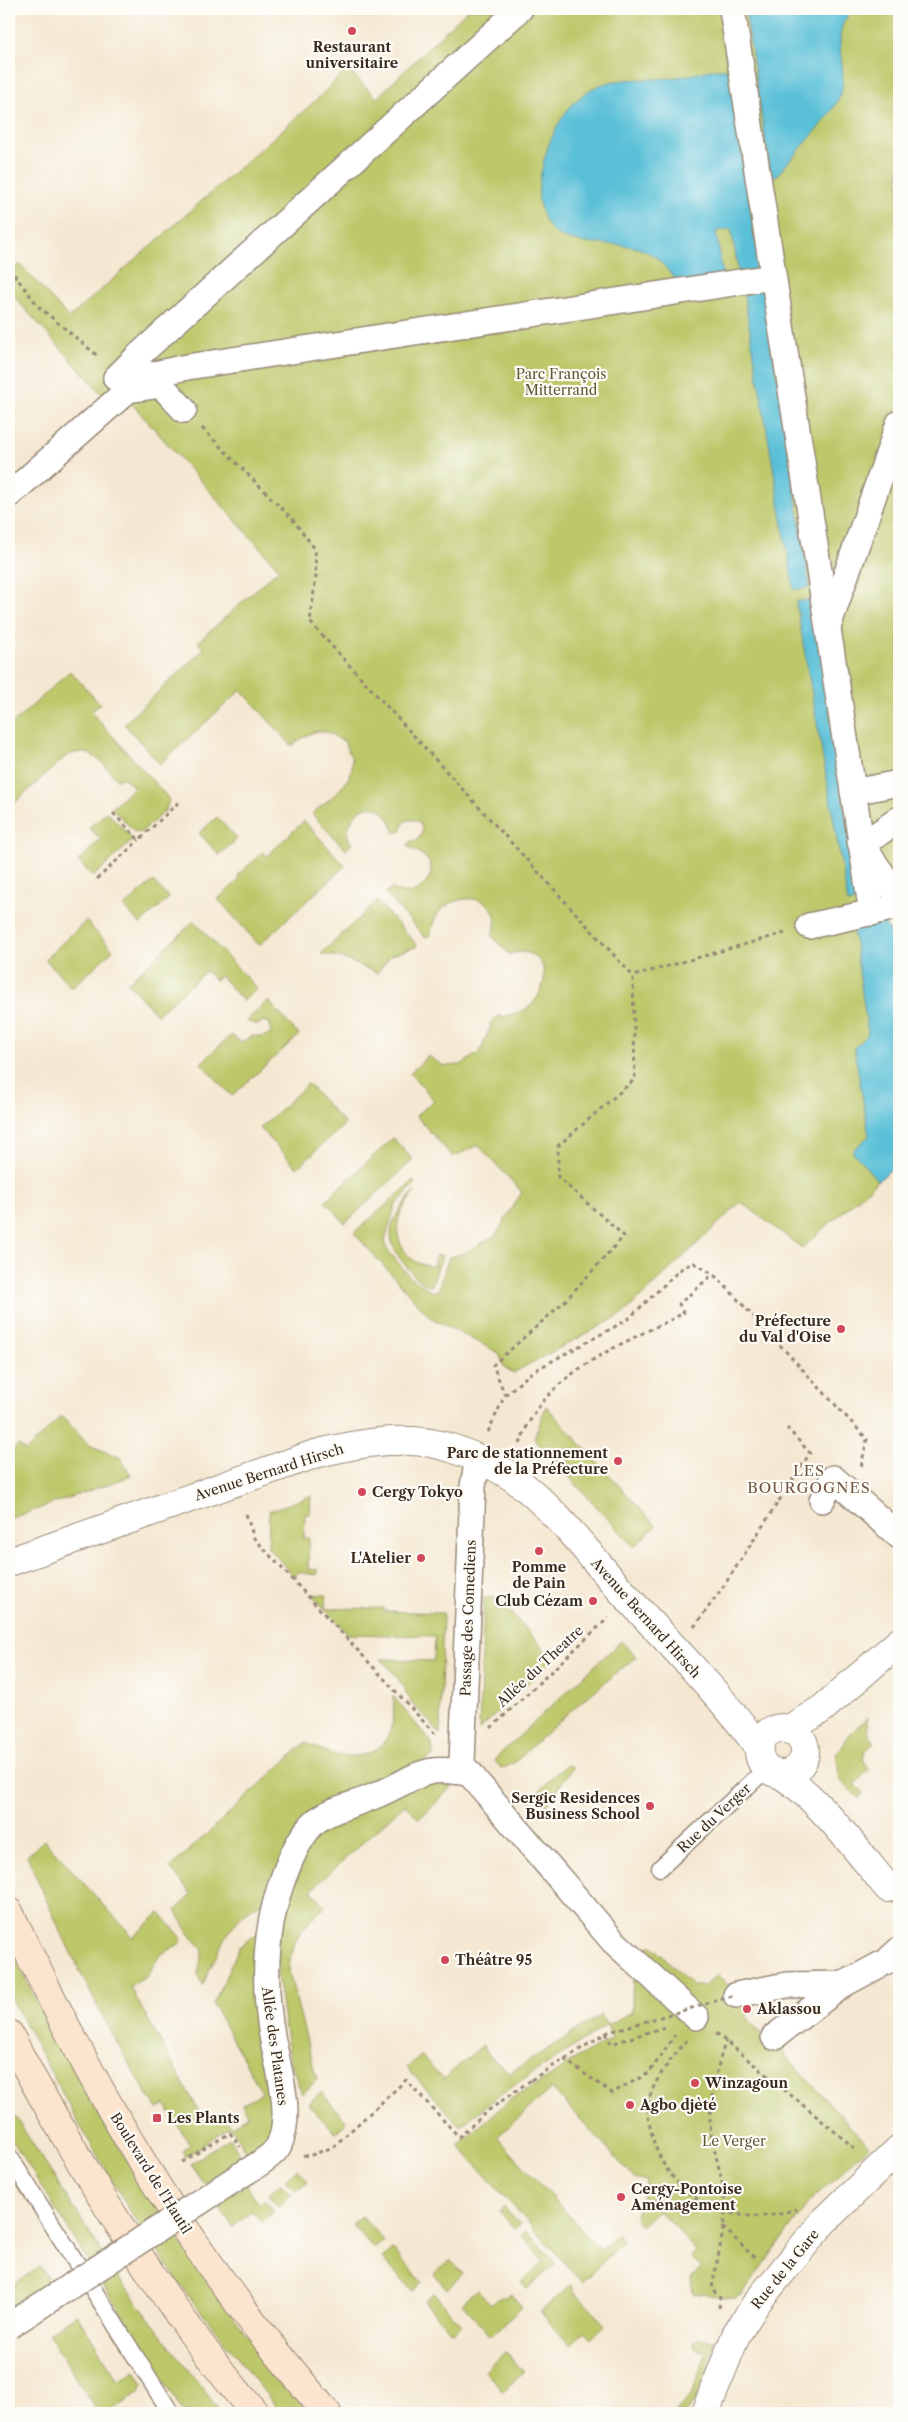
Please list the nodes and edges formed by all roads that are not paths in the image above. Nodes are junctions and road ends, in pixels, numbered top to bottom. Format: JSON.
{"nodes":[{"id":1,"x":520,"y":9,"type":"edge"},
{"id":2,"x":732,"y":9,"type":"edge"},
{"id":3,"x":774,"y":277,"type":"junction"},
{"id":4,"x":116,"y":377,"type":"junction"},
{"id":5,"x":184,"y":410,"type":"road end"},
{"id":6,"x":899,"y":423,"type":"edge"},
{"id":7,"x":9,"y":495,"type":"edge"},
{"id":8,"x":827,"y":628,"type":"junction"},
{"id":9,"x":899,"y":783,"type":"edge"},
{"id":10,"x":853,"y":792,"type":"junction"},
{"id":11,"x":899,"y":819,"type":"edge"},
{"id":12,"x":860,"y":842,"type":"junction"},
{"id":13,"x":899,"y":898,"type":"edge"},
{"id":14,"x":899,"y":906,"type":"edge"},
{"id":15,"x":872,"y":913,"type":"junction"},
{"id":16,"x":808,"y":926,"type":"road end"},
{"id":17,"x":478,"y":1459,"type":"junction"},
{"id":18,"x":822,"y":1500,"type":"dead end"},
{"id":19,"x":899,"y":1536,"type":"edge"},
{"id":20,"x":9,"y":1562,"type":"edge"},
{"id":21,"x":899,"y":1642,"type":"edge"},
{"id":22,"x":710,"y":1689,"type":"junction"},
{"id":23,"x":793,"y":1740,"type":"junction"},
{"id":24,"x":769,"y":1764,"type":"junction"},
{"id":25,"x":471,"y":1774,"type":"junction"},
{"id":26,"x":850,"y":1842,"type":"junction"},
{"id":27,"x":660,"y":1868,"type":"dead end"},
{"id":28,"x":888,"y":1888,"type":"dead end"},
{"id":29,"x":9,"y":1912,"type":"edge"},
{"id":30,"x":899,"y":1950,"type":"edge"},
{"id":31,"x":844,"y":1984,"type":"junction"},
{"id":32,"x":736,"y":1994,"type":"road end"},
{"id":33,"x":700,"y":2020,"type":"road end"},
{"id":34,"x":9,"y":2034,"type":"edge"},
{"id":35,"x":774,"y":2037,"type":"dead end"},
{"id":36,"x":899,"y":2149,"type":"edge"},
{"id":37,"x":9,"y":2156,"type":"edge"},
{"id":38,"x":9,"y":2326,"type":"edge"},
{"id":39,"x":172,"y":2413,"type":"edge"},
{"id":40,"x":255,"y":2413,"type":"edge"},
{"id":41,"x":327,"y":2413,"type":"edge"},
{"id":42,"x":705,"y":2413,"type":"edge"}],
"edges":[{"from":1,"to":4,"type":"street"},
{"from":2,"to":3,"type":"street"},
{"from":3,"to":4,"type":"street"},
{"from":3,"to":8,"type":"street"},
{"from":4,"to":5,"type":"street"},
{"from":4,"to":7,"type":"street"},
{"from":6,"to":8,"type":"street"},
{"from":8,"to":10,"type":"street"},
{"from":9,"to":10,"type":"street"},
{"from":10,"to":12,"type":"street"},
{"from":11,"to":12,"type":"street"},
{"from":12,"to":13,"type":"street"},
{"from":12,"to":15,"type":"street"},
{"from":14,"to":15,"type":"street"},
{"from":15,"to":16,"type":"street"},
{"from":17,"to":20,"type":"street","name":"Avenue Bernard Hirsch"},
{"from":17,"to":22,"type":"street","name":"Avenue Bernard Hirsch"},
{"from":17,"to":25,"type":"street","name":"Passage des Comediens"},
{"from":18,"to":19,"type":"street"},
{"from":21,"to":23,"type":"street"},
{"from":22,"to":23,"type":"street","name":"Avenue Bernard Hirsch"},
{"from":22,"to":24,"type":"street","name":"Avenue Bernard Hirsch"},
{"from":23,"to":24,"type":"street"},
{"from":23,"to":24,"type":"street"},
{"from":23,"to":26,"type":"street"},
{"from":24,"to":26,"type":"street","name":"Avenue Bernard Hirsch"},
{"from":24,"to":27,"type":"lane","name":"Rue du Verger"},
{"from":25,"to":33,"type":"street","name":"Passage des Comediens"},
{"from":25,"to":38,"type":"street","name":"Allée des Platanes","bridge":true},
{"from":26,"to":28,"type":"street"},
{"from":29,"to":41,"type":"main road","name":"Boulevard de l'Hautil"},
{"from":30,"to":31,"type":"street"},
{"from":31,"to":32,"type":"street"},
{"from":31,"to":35,"type":"street"},
{"from":34,"to":40,"type":"main road"},
{"from":36,"to":42,"type":"street","name":"Rue de la Gare"},
{"from":37,"to":39,"type":"lane"}]}
